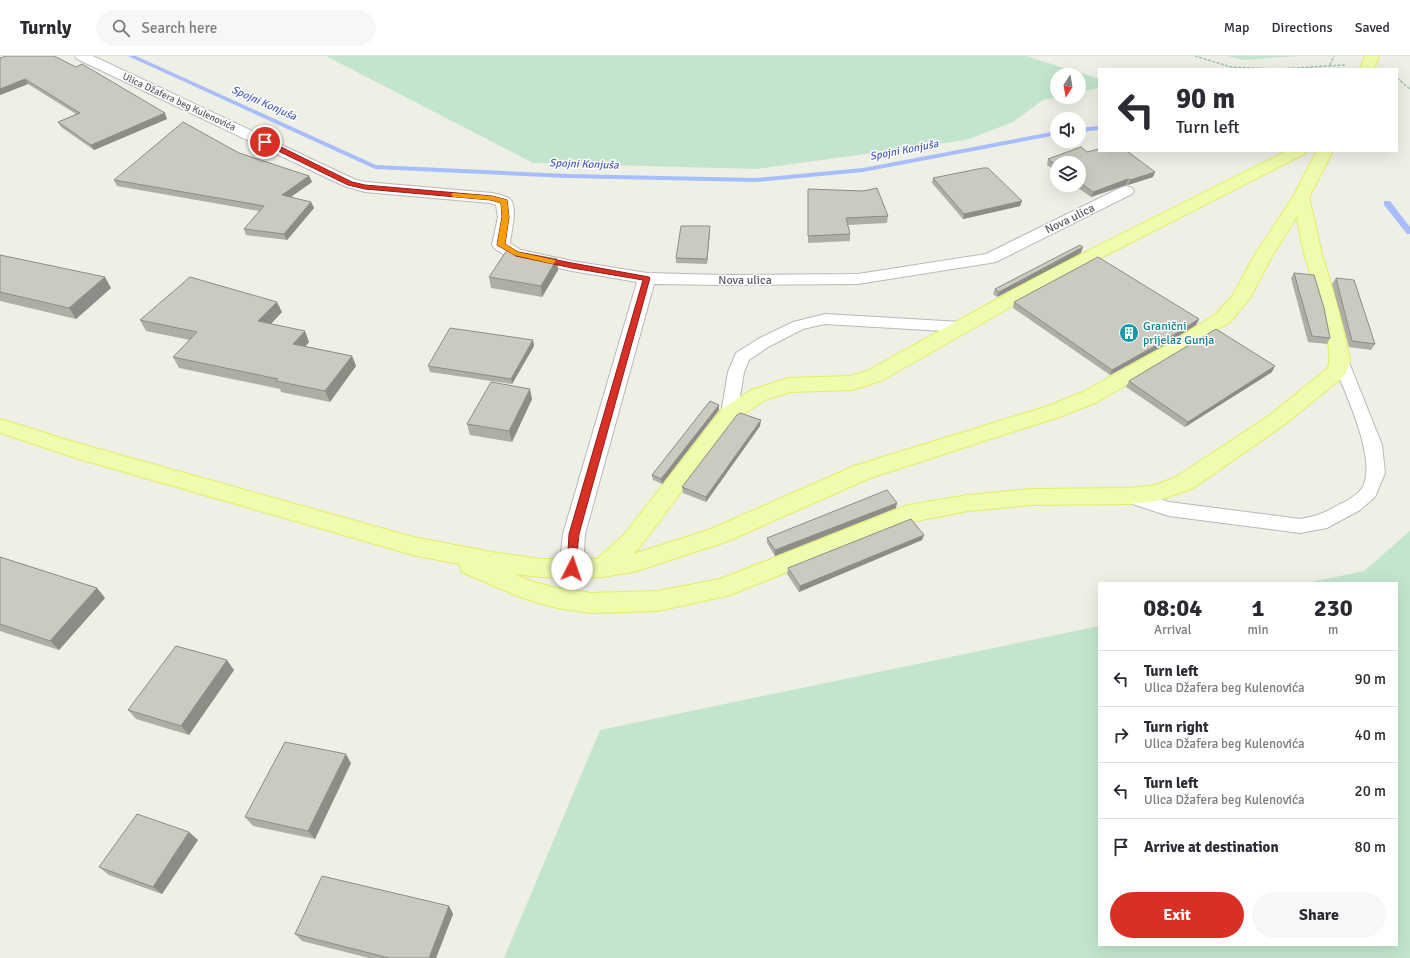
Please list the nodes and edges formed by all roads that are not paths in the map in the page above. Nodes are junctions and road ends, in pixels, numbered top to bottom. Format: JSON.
{"nodes":[{"id":1,"x":82,"y":56,"type":"edge"},
{"id":2,"x":1372,"y":56,"type":"edge"},
{"id":3,"x":1367,"y":68,"type":"edge"},
{"id":4,"x":1297,"y":152,"type":"edge"},
{"id":5,"x":1324,"y":152,"type":"edge"},
{"id":6,"x":1126,"y":191,"type":"dead end"},
{"id":7,"x":1301,"y":197,"type":"junction"},
{"id":8,"x":647,"y":278,"type":"junction"},
{"id":9,"x":961,"y":327,"type":"junction"},
{"id":10,"x":1340,"y":360,"type":"junction"},
{"id":11,"x":729,"y":414,"type":"junction"},
{"id":12,"x":0,"y":426,"type":"edge"},
{"id":13,"x":1129,"y":496,"type":"junction"},
{"id":14,"x":442,"y":552,"type":"junction"},
{"id":15,"x":602,"y":568,"type":"junction"},
{"id":16,"x":572,"y":569,"type":"junction"}],
"edges":[{"from":1,"to":8,"type":"street","name":"Ulica Džafera beg Kulenovića"},
{"from":2,"to":3,"type":"main road"},
{"from":4,"to":9,"type":"main road"},
{"from":5,"to":7,"type":"main road"},
{"from":6,"to":8,"type":"street","name":"Nova ulica"},
{"from":7,"to":10,"type":"main road"},
{"from":7,"to":15,"type":"main road"},
{"from":8,"to":16,"type":"street"},
{"from":9,"to":11,"type":"main road"},
{"from":9,"to":11,"type":"lane"},
{"from":10,"to":13,"type":"main road"},
{"from":10,"to":13,"type":"lane"},
{"from":11,"to":15,"type":"main road"},
{"from":12,"to":14,"type":"main road"},
{"from":13,"to":14,"type":"main road"},
{"from":14,"to":16,"type":"main road"},
{"from":15,"to":16,"type":"main road"}]}
